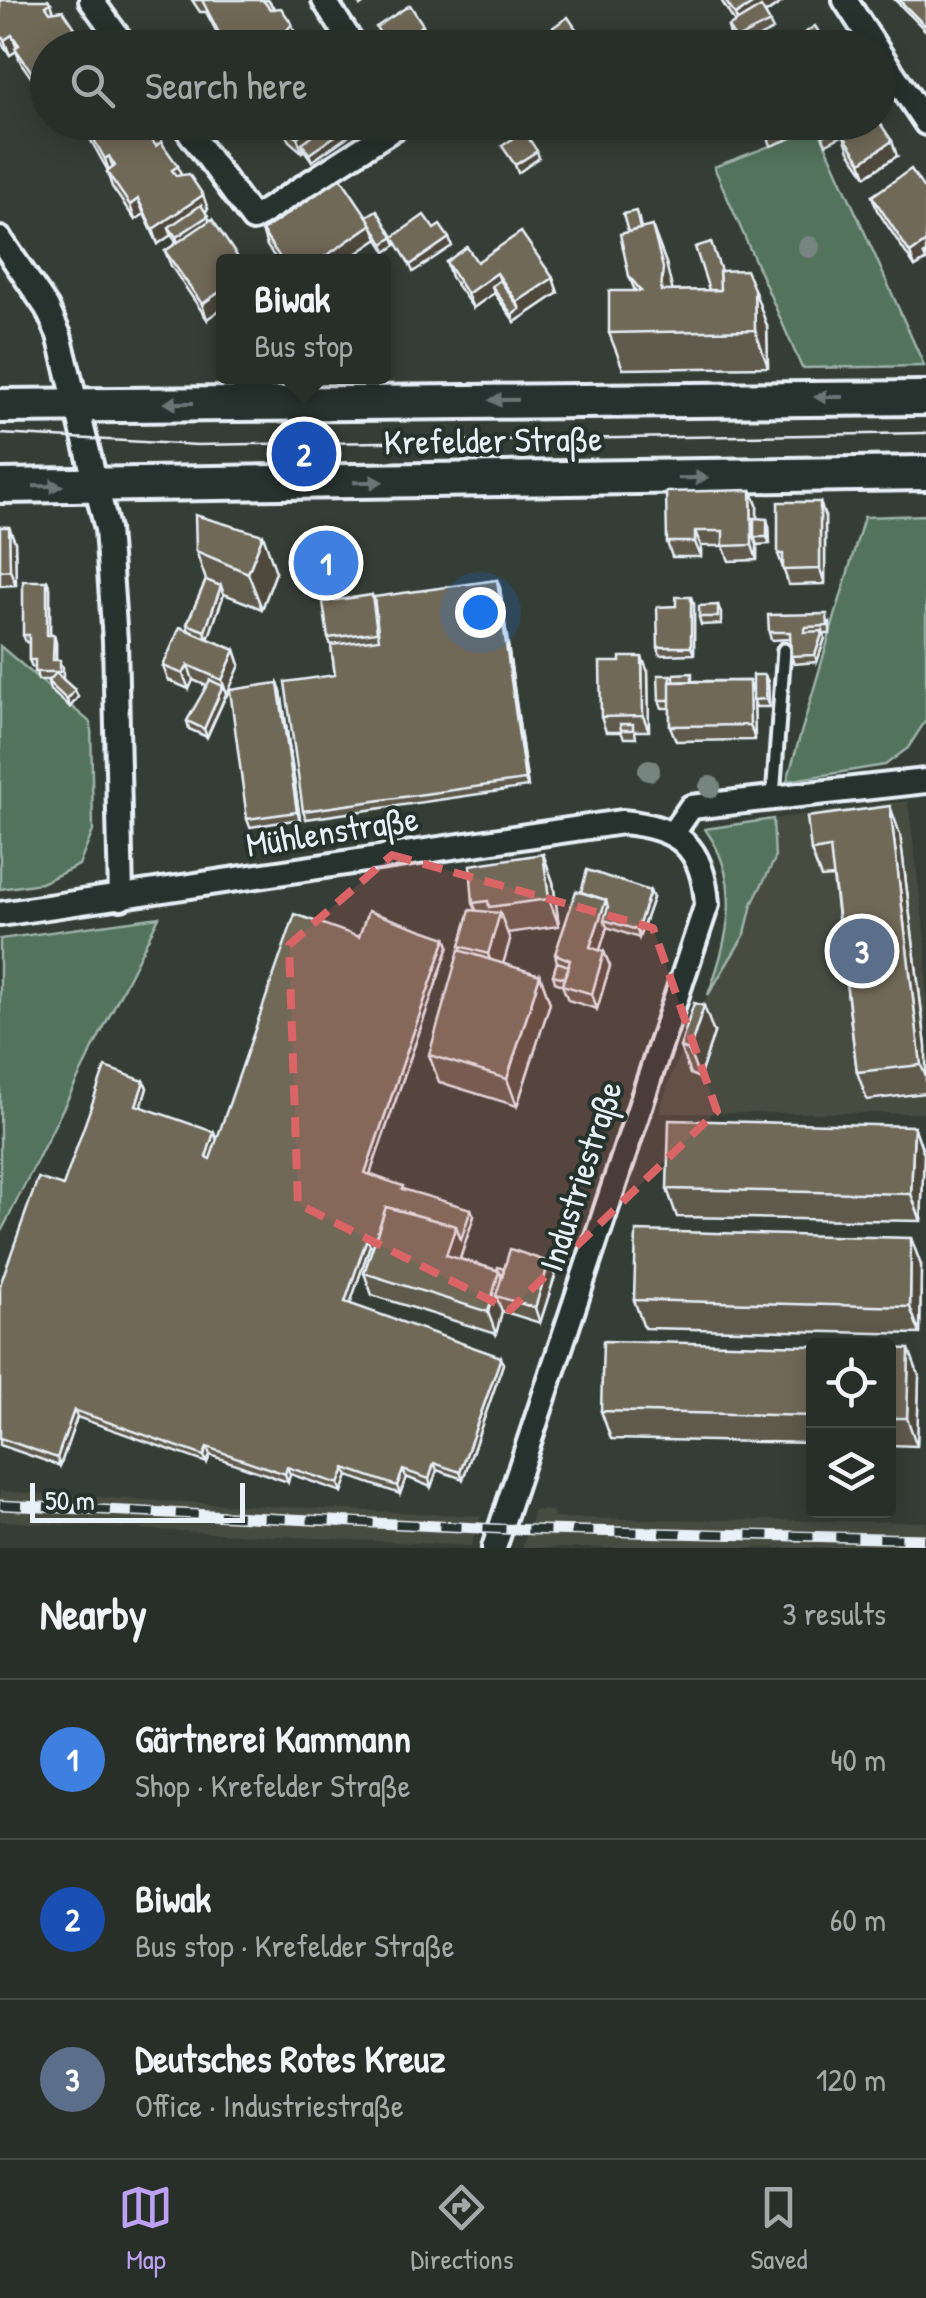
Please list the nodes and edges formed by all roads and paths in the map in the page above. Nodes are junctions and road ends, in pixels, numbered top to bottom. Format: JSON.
{"nodes":[{"id":1,"x":90,"y":0,"type":"edge"},
{"id":2,"x":324,"y":0,"type":"edge"},
{"id":3,"x":845,"y":0,"type":"edge"},
{"id":4,"x":112,"y":30,"type":"edge"},
{"id":5,"x":343,"y":30,"type":"edge"},
{"id":6,"x":865,"y":30,"type":"edge"},
{"id":7,"x":896,"y":78,"type":"edge"},
{"id":8,"x":926,"y":123,"type":"edge"},
{"id":9,"x":195,"y":140,"type":"edge"},
{"id":10,"x":376,"y":140,"type":"edge"},
{"id":11,"x":0,"y":239,"type":"edge"},
{"id":12,"x":926,"y":398,"type":"edge"},
{"id":13,"x":79,"y":404,"type":"junction"},
{"id":14,"x":0,"y":406,"type":"edge"},
{"id":15,"x":926,"y":473,"type":"edge"},
{"id":16,"x":96,"y":485,"type":"junction"},
{"id":17,"x":0,"y":486,"type":"edge"},
{"id":18,"x":784,"y":650,"type":"dead end"},
{"id":19,"x":926,"y":781,"type":"edge"},
{"id":20,"x":773,"y":797,"type":"junction"},
{"id":21,"x":673,"y":833,"type":"junction"},
{"id":22,"x":121,"y":898,"type":"junction"},
{"id":23,"x":0,"y":914,"type":"edge"},
{"id":24,"x":494,"y":1548,"type":"edge"}],
"edges":[{"from":1,"to":4,"type":"street"},
{"from":2,"to":5,"type":"street"},
{"from":3,"to":6,"type":"street"},
{"from":7,"to":8,"type":"street"},
{"from":9,"to":10,"type":"street"},
{"from":11,"to":13,"type":"street"},
{"from":12,"to":13,"type":"main road","name":"Krefelder Straße","one_way":true},
{"from":13,"to":14,"type":"main road","name":"Krefelder Straße"},
{"from":13,"to":16,"type":"street"},
{"from":16,"to":15,"type":"main road","name":"Krefelder Straße","one_way":true},
{"from":17,"to":16,"type":"main road","name":"Krefelder Straße","one_way":true},
{"from":16,"to":22,"type":"street"},
{"from":18,"to":20,"type":"lane"},
{"from":19,"to":20,"type":"street"},
{"from":20,"to":21,"type":"street"},
{"from":21,"to":22,"type":"street","name":"Mühlenstraße"},
{"from":21,"to":24,"type":"street","name":"Industriestraße"},
{"from":22,"to":23,"type":"street","name":"Mühlenstraße"}]}
